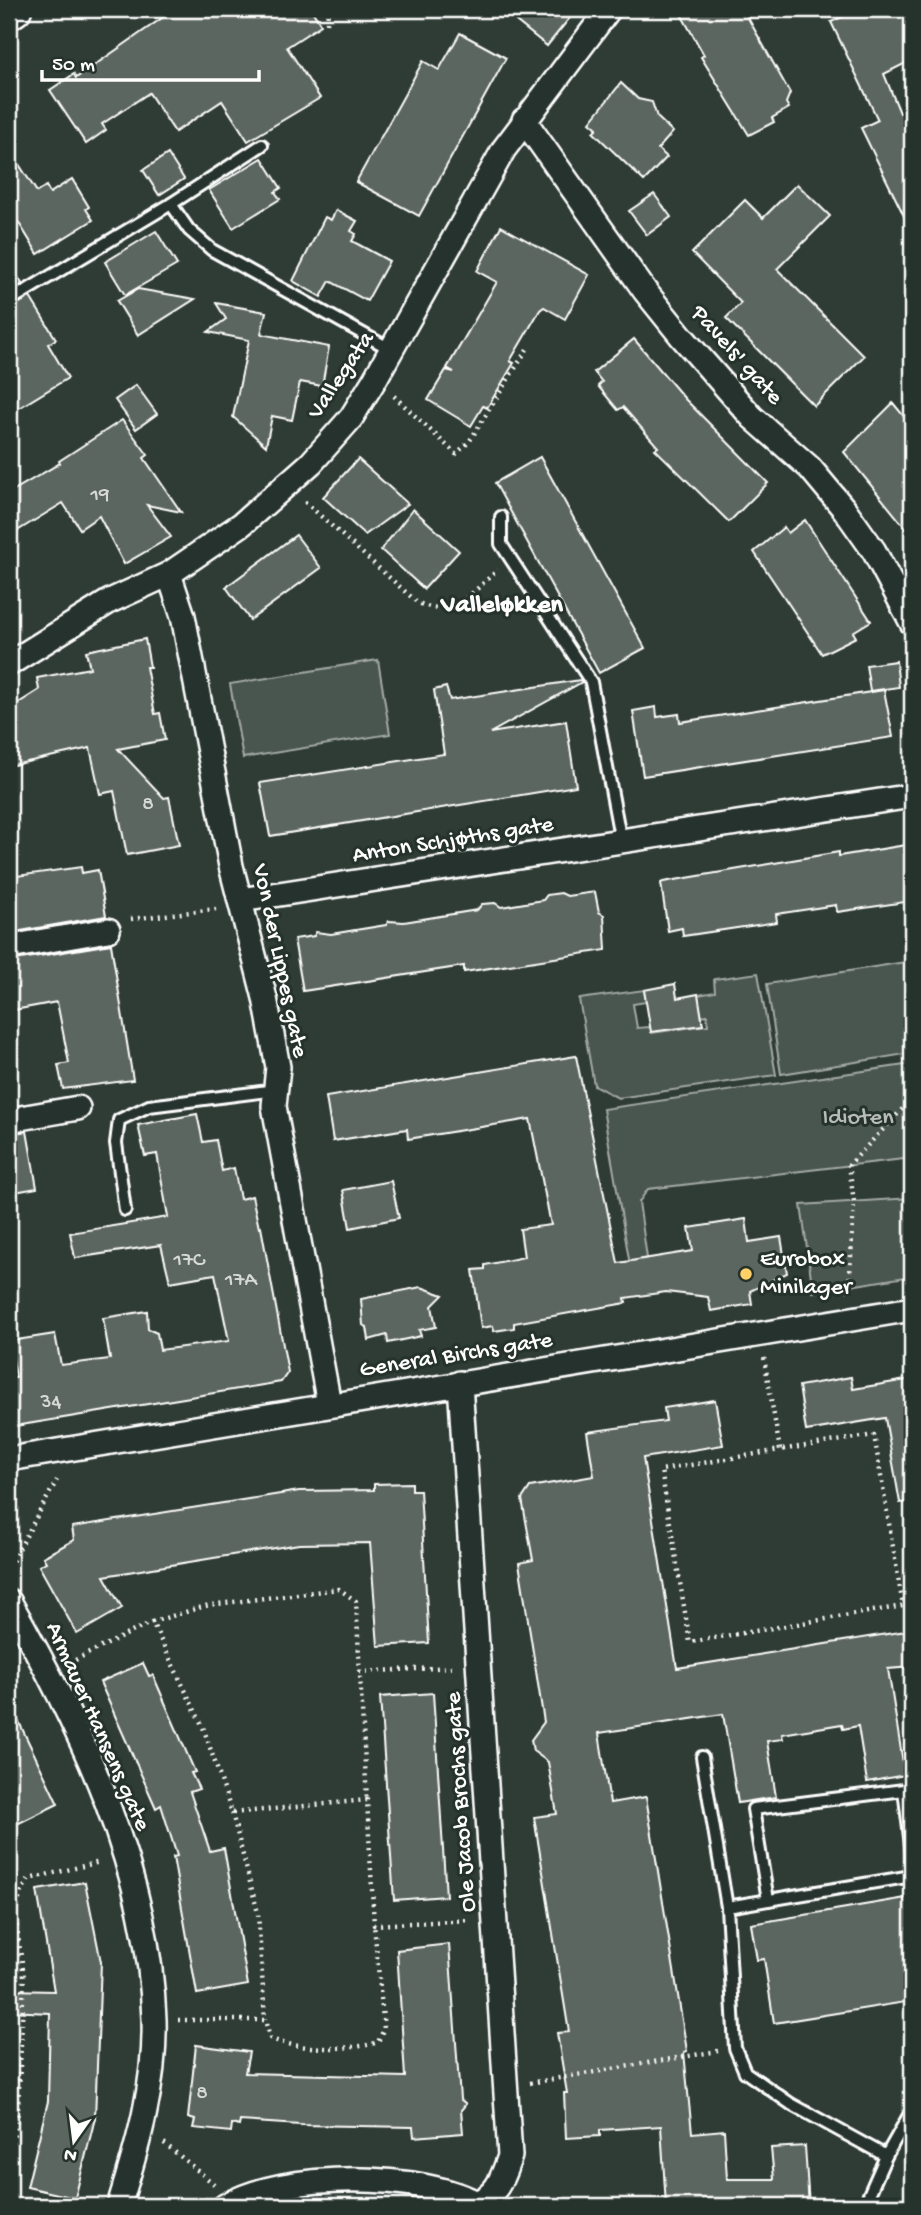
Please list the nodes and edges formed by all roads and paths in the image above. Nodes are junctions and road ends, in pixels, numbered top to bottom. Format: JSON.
{"nodes":[{"id":1,"x":15,"y":9,"type":"edge"},
{"id":2,"x":328,"y":9,"type":"edge"},
{"id":3,"x":609,"y":9,"type":"edge"},
{"id":4,"x":9,"y":13,"type":"edge"},
{"id":5,"x":327,"y":23,"type":"dead end"},
{"id":6,"x":524,"y":120,"type":"junction"},
{"id":7,"x":262,"y":145,"type":"dead end"},
{"id":8,"x":171,"y":204,"type":"junction"},
{"id":9,"x":9,"y":301,"type":"edge"},
{"id":10,"x":529,"y":346,"type":"dead end"},
{"id":11,"x":392,"y":350,"type":"junction"},
{"id":12,"x":375,"y":379,"type":"junction"},
{"id":13,"x":287,"y":484,"type":"junction"},
{"id":14,"x":501,"y":517,"type":"dead end"},
{"id":15,"x":512,"y":559,"type":"junction"},
{"id":16,"x":169,"y":574,"type":"junction"},
{"id":17,"x":912,"y":622,"type":"edge"},
{"id":18,"x":9,"y":664,"type":"edge"},
{"id":19,"x":912,"y":796,"type":"edge"},
{"id":20,"x":621,"y":842,"type":"junction"},
{"id":21,"x":240,"y":900,"type":"junction"},
{"id":22,"x":108,"y":930,"type":"joint"},
{"id":23,"x":9,"y":947,"type":"edge"},
{"id":24,"x":276,"y":1090,"type":"junction"},
{"id":25,"x":912,"y":1099,"type":"edge"},
{"id":26,"x":78,"y":1108,"type":"dead end"},
{"id":27,"x":9,"y":1120,"type":"edge"},
{"id":28,"x":125,"y":1210,"type":"dead end"},
{"id":29,"x":849,"y":1292,"type":"dead end"},
{"id":30,"x":912,"y":1309,"type":"edge"},
{"id":31,"x":760,"y":1333,"type":"junction"},
{"id":32,"x":460,"y":1383,"type":"junction"},
{"id":33,"x":329,"y":1404,"type":"junction"},
{"id":34,"x":780,"y":1450,"type":"junction"},
{"id":35,"x":9,"y":1459,"type":"edge"},
{"id":36,"x":57,"y":1480,"type":"dead end"},
{"id":37,"x":9,"y":1567,"type":"edge"},
{"id":38,"x":9,"y":1601,"type":"edge"},
{"id":39,"x":152,"y":1622,"type":"junction"},
{"id":40,"x":479,"y":1665,"type":"junction"},
{"id":41,"x":359,"y":1672,"type":"junction"},
{"id":42,"x":48,"y":1674,"type":"junction"},
{"id":43,"x":702,"y":1757,"type":"dead end"},
{"id":44,"x":908,"y":1791,"type":"edge"},
{"id":45,"x":368,"y":1800,"type":"junction"},
{"id":46,"x":232,"y":1813,"type":"junction"},
{"id":47,"x":912,"y":1853,"type":"edge"},
{"id":48,"x":126,"y":1855,"type":"junction"},
{"id":49,"x":912,"y":1876,"type":"edge"},
{"id":50,"x":768,"y":1900,"type":"junction"},
{"id":51,"x":17,"y":1904,"type":"junction"},
{"id":52,"x":727,"y":1907,"type":"junction"},
{"id":53,"x":9,"y":1910,"type":"edge"},
{"id":54,"x":495,"y":1918,"type":"junction"},
{"id":55,"x":374,"y":1925,"type":"junction"},
{"id":56,"x":265,"y":2020,"type":"junction"},
{"id":57,"x":154,"y":2021,"type":"junction"},
{"id":58,"x":735,"y":2048,"type":"junction"},
{"id":59,"x":523,"y":2084,"type":"dead end"},
{"id":60,"x":912,"y":2110,"type":"edge"},
{"id":61,"x":155,"y":2136,"type":"dead end"},
{"id":62,"x":886,"y":2156,"type":"junction"},
{"id":63,"x":9,"y":2164,"type":"edge"},
{"id":64,"x":222,"y":2197,"type":"edge"},
{"id":65,"x":9,"y":2199,"type":"edge"},
{"id":66,"x":479,"y":2204,"type":"edge"},
{"id":67,"x":24,"y":2206,"type":"edge"},
{"id":68,"x":119,"y":2206,"type":"edge"},
{"id":69,"x":864,"y":2206,"type":"edge"}],
"edges":[{"from":1,"to":4,"type":"main road"},
{"from":2,"to":5,"type":"path"},
{"from":3,"to":6,"type":"street","name":"Vallegata"},
{"from":6,"to":11,"type":"street","name":"Vallegata"},
{"from":6,"to":17,"type":"street","name":"Pavels' gate"},
{"from":7,"to":8,"type":"lane"},
{"from":8,"to":9,"type":"lane"},
{"from":8,"to":11,"type":"lane"},
{"from":10,"to":12,"type":"path"},
{"from":11,"to":12,"type":"street","name":"Vallegata"},
{"from":12,"to":13,"type":"street","name":"Vallegata"},
{"from":13,"to":15,"type":"path"},
{"from":13,"to":16,"type":"street","name":"Vallegata"},
{"from":14,"to":15,"type":"lane"},
{"from":15,"to":20,"type":"lane"},
{"from":16,"to":18,"type":"street","name":"Vallegata"},
{"from":16,"to":21,"type":"street","name":"Von der Lippes gate"},
{"from":19,"to":20,"type":"street","name":"Anton Schjøths gate"},
{"from":20,"to":21,"type":"street","name":"Anton Schjøths gate"},
{"from":21,"to":22,"type":"path"},
{"from":21,"to":24,"type":"street","name":"Von der Lippes gate"},
{"from":22,"to":23,"type":"street"},
{"from":24,"to":28,"type":"lane"},
{"from":24,"to":33,"type":"street","name":"Von der Lippes gate"},
{"from":25,"to":29,"type":"path"},
{"from":26,"to":27,"type":"street"},
{"from":30,"to":31,"type":"street","name":"General Birchs gate"},
{"from":31,"to":32,"type":"street","name":"General Birchs gate"},
{"from":31,"to":34,"type":"path"},
{"from":32,"to":33,"type":"street","name":"General Birchs gate"},
{"from":32,"to":40,"type":"street","name":"Ole Jacob Brochs gate"},
{"from":33,"to":35,"type":"street","name":"General Birchs gate"},
{"from":34,"to":34,"type":"path"},
{"from":36,"to":37,"type":"path"},
{"from":38,"to":42,"type":"street","name":"Armauer Hansens gate"},
{"from":39,"to":41,"type":"path"},
{"from":39,"to":42,"type":"path"},
{"from":39,"to":46,"type":"path"},
{"from":40,"to":41,"type":"path"},
{"from":40,"to":54,"type":"street","name":"Ole Jacob Brochs gate"},
{"from":41,"to":45,"type":"path"},
{"from":42,"to":48,"type":"street","name":"Armauer Hansens gate"},
{"from":43,"to":52,"type":"lane"},
{"from":44,"to":47,"type":"lane"},
{"from":44,"to":50,"type":"lane"},
{"from":45,"to":46,"type":"path"},
{"from":45,"to":55,"type":"path"},
{"from":46,"to":56,"type":"path"},
{"from":48,"to":51,"type":"path"},
{"from":48,"to":57,"type":"street","name":"Armauer Hansens gate"},
{"from":49,"to":50,"type":"lane"},
{"from":50,"to":52,"type":"lane"},
{"from":51,"to":53,"type":"path"},
{"from":51,"to":63,"type":"path"},
{"from":52,"to":58,"type":"lane"},
{"from":54,"to":55,"type":"path"},
{"from":54,"to":66,"type":"street","name":"Ole Jacob Brochs gate"},
{"from":55,"to":56,"type":"path"},
{"from":56,"to":57,"type":"path"},
{"from":57,"to":68,"type":"street","name":"Armauer Hansens gate"},
{"from":58,"to":59,"type":"path"},
{"from":58,"to":62,"type":"lane"},
{"from":60,"to":62,"type":"lane"},
{"from":61,"to":64,"type":"path"},
{"from":62,"to":69,"type":"lane"},
{"from":64,"to":66,"type":"street"},
{"from":65,"to":67,"type":"path"}]}
